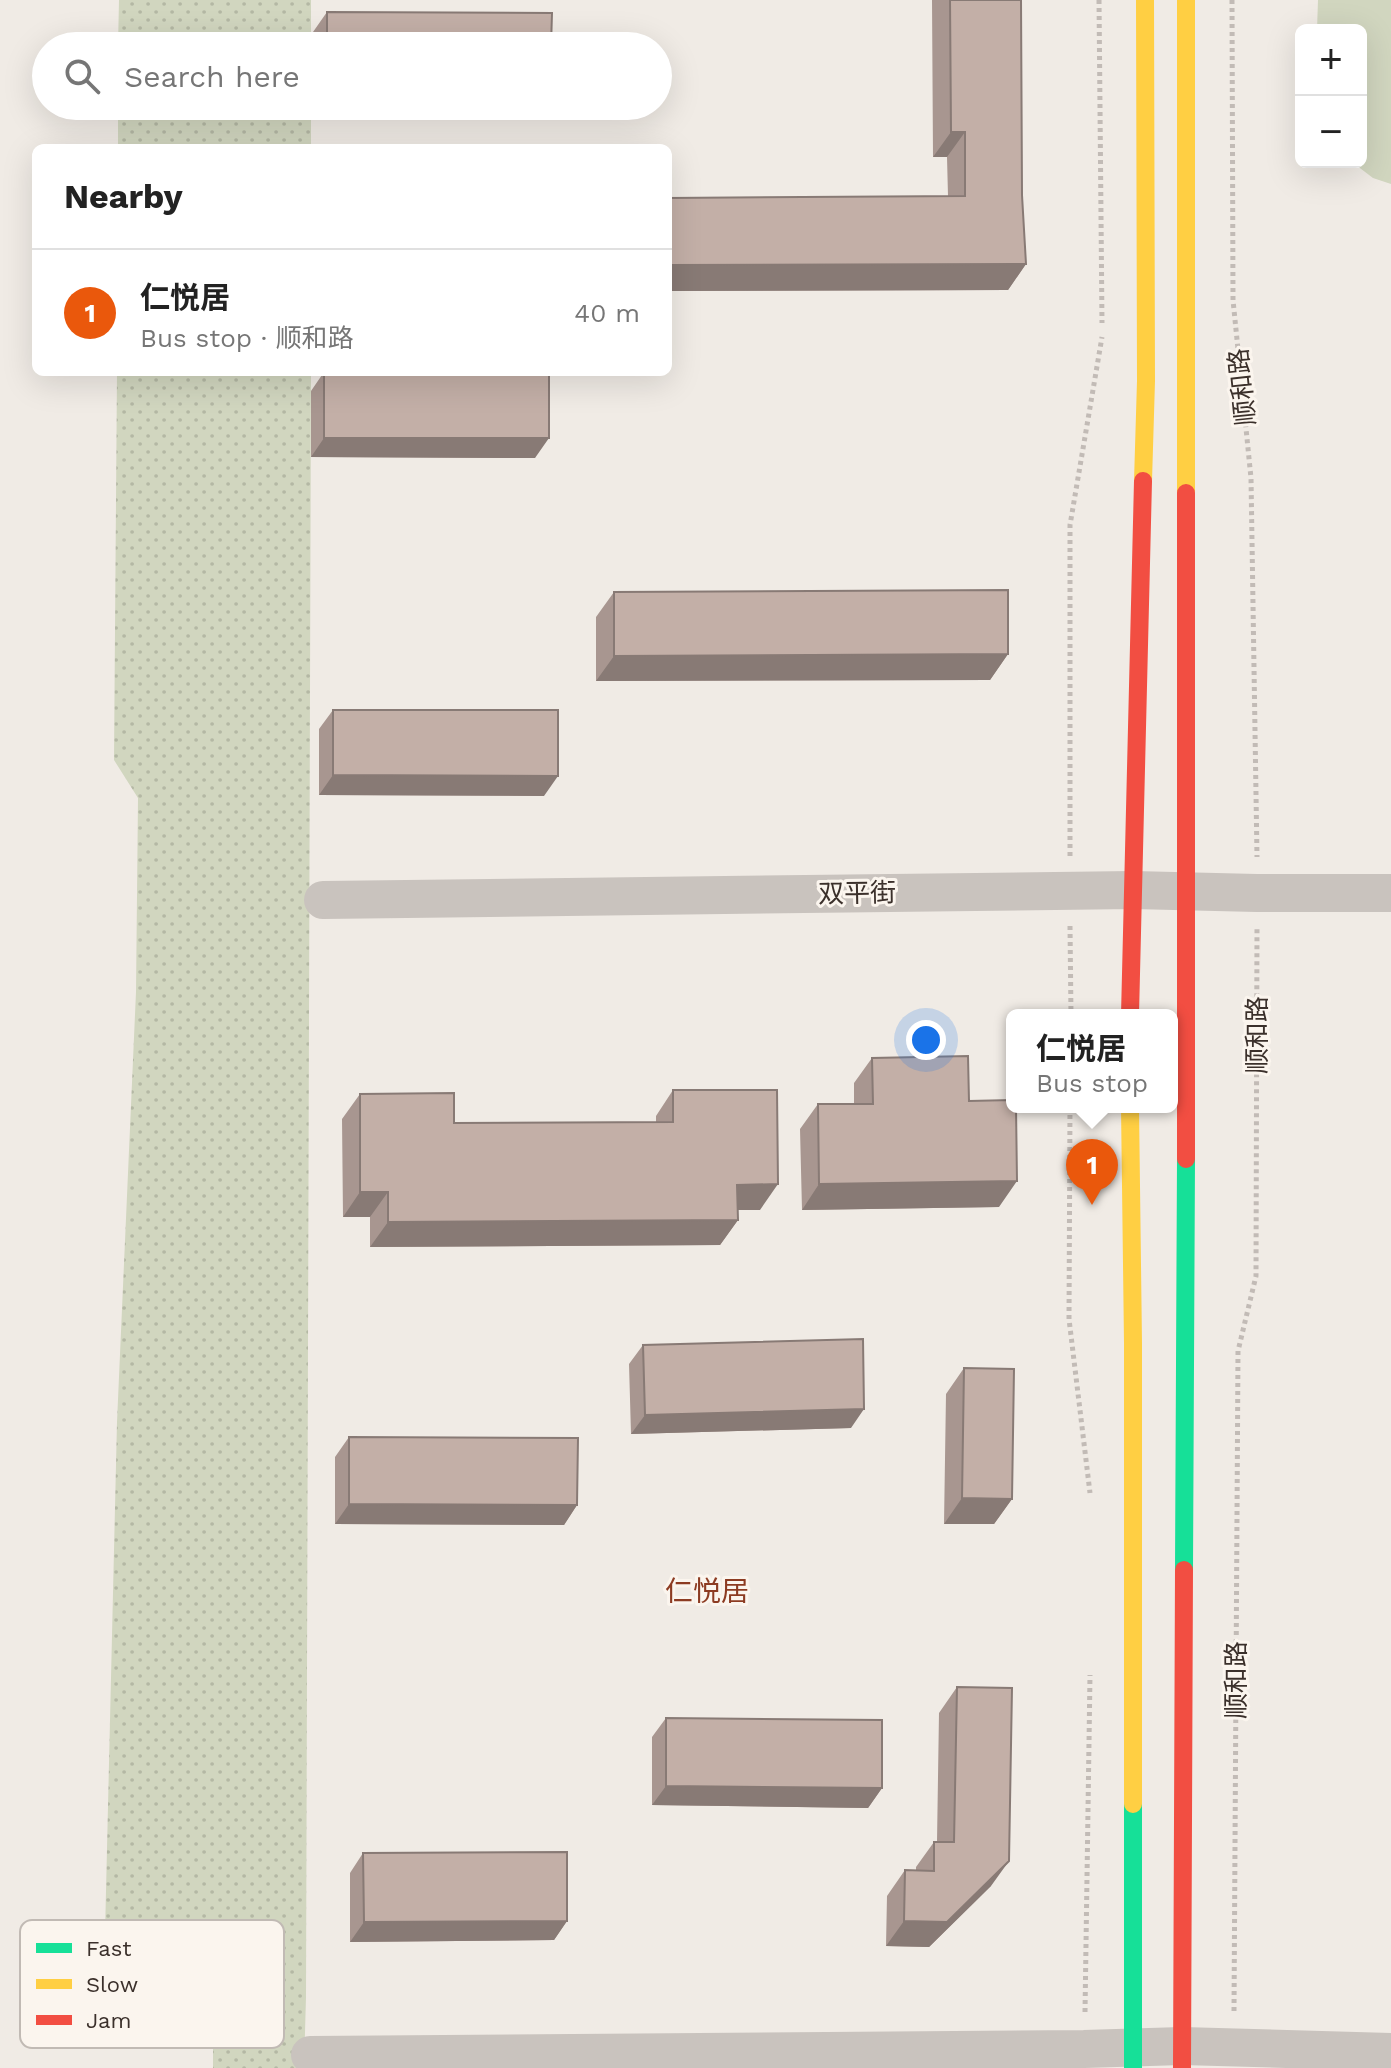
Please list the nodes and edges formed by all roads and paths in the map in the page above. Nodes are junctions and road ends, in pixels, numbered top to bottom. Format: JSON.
{"nodes":[{"id":1,"x":1099,"y":0,"type":"edge"},
{"id":2,"x":1145,"y":0,"type":"edge"},
{"id":3,"x":1186,"y":0,"type":"edge"},
{"id":4,"x":1232,"y":0,"type":"edge"},
{"id":5,"x":1133,"y":890,"type":"junction"},
{"id":6,"x":1070,"y":891,"type":"junction"},
{"id":7,"x":1187,"y":891,"type":"junction"},
{"id":8,"x":1257,"y":893,"type":"junction"},
{"id":9,"x":1391,"y":893,"type":"edge"},
{"id":10,"x":323,"y":900,"type":"dead end"},
{"id":11,"x":1071,"y":1009,"type":"edge"},
{"id":12,"x":1130,"y":1009,"type":"edge"},
{"id":13,"x":1070,"y":1113,"type":"edge"},
{"id":14,"x":1130,"y":1113,"type":"edge"},
{"id":15,"x":1092,"y":1508,"type":"dead end"},
{"id":16,"x":1090,"y":1667,"type":"dead end"},
{"id":17,"x":1234,"y":2048,"type":"junction"},
{"id":18,"x":1084,"y":2049,"type":"junction"},
{"id":19,"x":1391,"y":2052,"type":"edge"},
{"id":20,"x":310,"y":2055,"type":"dead end"},
{"id":21,"x":1182,"y":2057,"type":"edge"},
{"id":22,"x":1133,"y":2058,"type":"edge"}],
"edges":[{"from":1,"to":6,"type":"path"},
{"from":2,"to":5,"type":"main road"},
{"from":3,"to":7,"type":"main road","name":"顺和路"},
{"from":4,"to":8,"type":"path","name":"顺和路"},
{"from":5,"to":6,"type":"street","name":"双平街"},
{"from":5,"to":7,"type":"street","name":"双平街"},
{"from":5,"to":12,"type":"main road"},
{"from":6,"to":10,"type":"street","name":"双平街"},
{"from":6,"to":11,"type":"path"},
{"from":7,"to":8,"type":"street","name":"双平街"},
{"from":7,"to":21,"type":"main road","name":"顺和路"},
{"from":8,"to":9,"type":"street","name":"双平街"},
{"from":8,"to":17,"type":"path","name":"顺和路"},
{"from":13,"to":15,"type":"path"},
{"from":14,"to":22,"type":"main road"},
{"from":16,"to":18,"type":"path"},
{"from":17,"to":19,"type":"street"},
{"from":17,"to":21,"type":"street"},
{"from":18,"to":20,"type":"street"},
{"from":18,"to":22,"type":"street"},
{"from":21,"to":22,"type":"street"}]}
